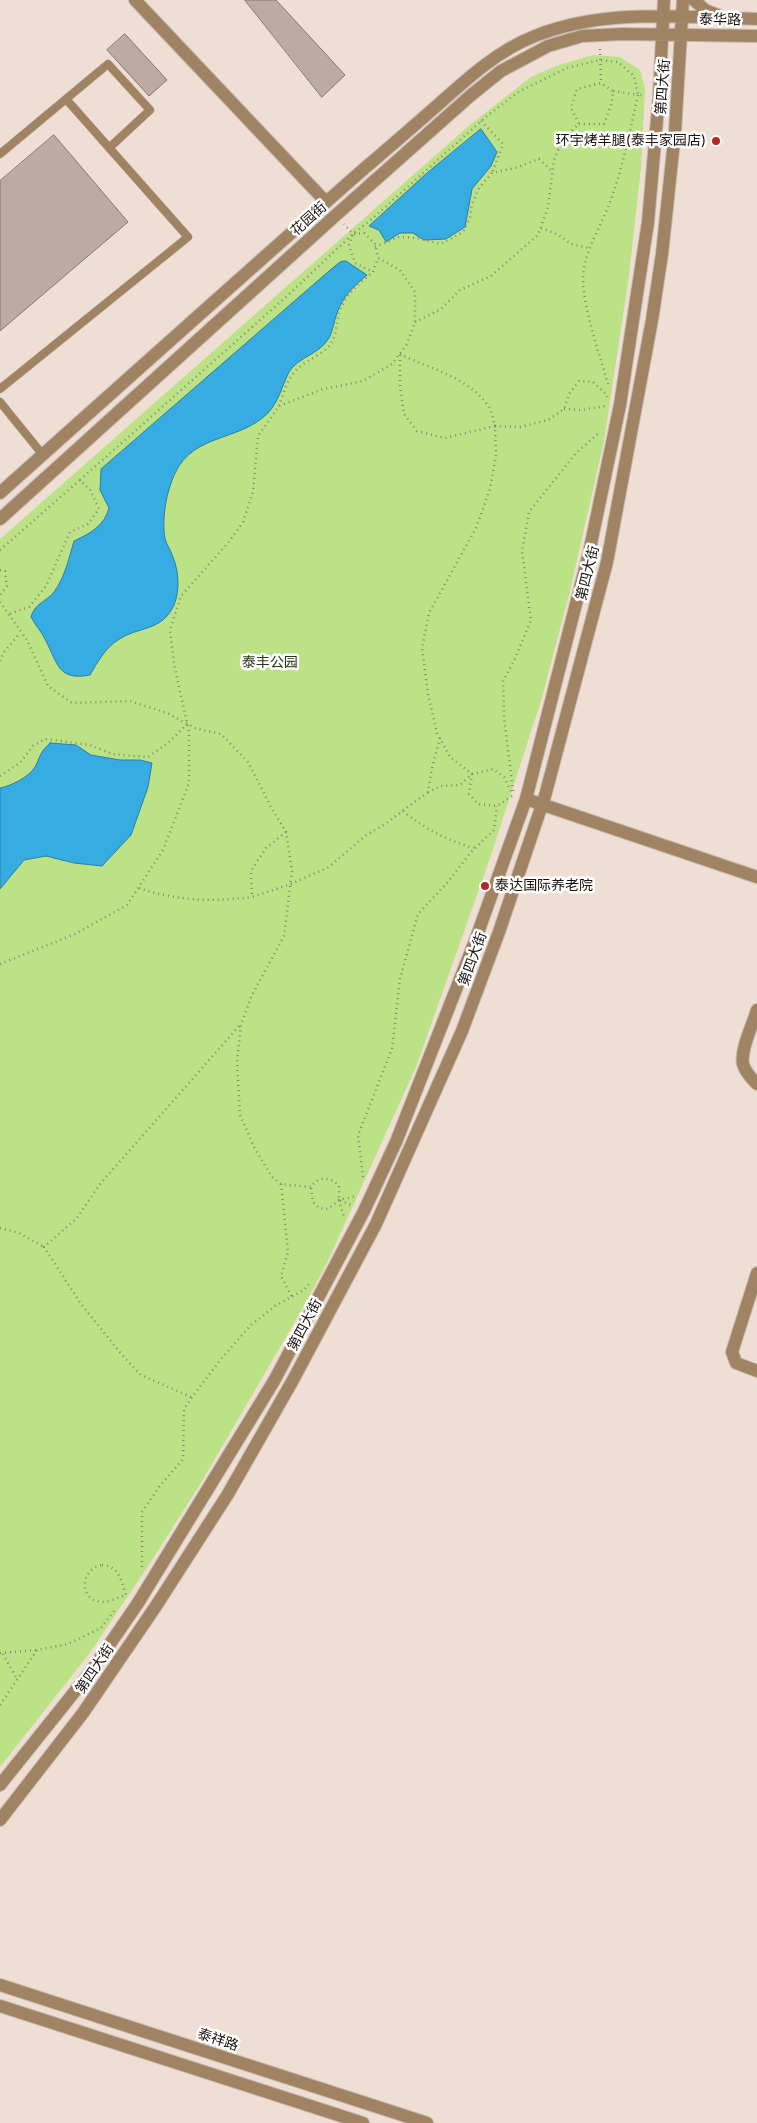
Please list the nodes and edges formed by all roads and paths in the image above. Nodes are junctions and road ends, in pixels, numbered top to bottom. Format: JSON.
{"nodes":[{"id":1,"x":136,"y":0,"type":"edge"},
{"id":2,"x":664,"y":0,"type":"edge"},
{"id":3,"x":670,"y":0,"type":"edge"},
{"id":4,"x":683,"y":0,"type":"edge"},
{"id":5,"x":694,"y":0,"type":"edge"},
{"id":6,"x":663,"y":16,"type":"junction"},
{"id":7,"x":733,"y":18,"type":"junction"},
{"id":8,"x":757,"y":19,"type":"edge"},
{"id":9,"x":682,"y":25,"type":"junction"},
{"id":10,"x":599,"y":34,"type":"junction"},
{"id":11,"x":662,"y":34,"type":"junction"},
{"id":12,"x":757,"y":36,"type":"edge"},
{"id":13,"x":600,"y":60,"type":"junction"},
{"id":14,"x":660,"y":78,"type":"junction"},
{"id":15,"x":601,"y":83,"type":"junction"},
{"id":16,"x":613,"y":91,"type":"junction"},
{"id":17,"x":638,"y":95,"type":"junction"},
{"id":18,"x":66,"y":99,"type":"junction"},
{"id":19,"x":481,"y":121,"type":"junction"},
{"id":20,"x":579,"y":124,"type":"junction"},
{"id":21,"x":109,"y":148,"type":"junction"},
{"id":22,"x":0,"y":154,"type":"edge"},
{"id":23,"x":553,"y":171,"type":"junction"},
{"id":24,"x":492,"y":173,"type":"junction"},
{"id":25,"x":326,"y":202,"type":"junction"},
{"id":26,"x":336,"y":215,"type":"junction"},
{"id":27,"x":541,"y":228,"type":"junction"},
{"id":28,"x":353,"y":234,"type":"junction"},
{"id":29,"x":376,"y":247,"type":"junction"},
{"id":30,"x":590,"y":248,"type":"junction"},
{"id":31,"x":378,"y":258,"type":"junction"},
{"id":32,"x":373,"y":272,"type":"junction"},
{"id":33,"x":415,"y":322,"type":"junction"},
{"id":34,"x":400,"y":354,"type":"junction"},
{"id":35,"x":0,"y":389,"type":"edge"},
{"id":36,"x":0,"y":402,"type":"edge"},
{"id":37,"x":620,"y":405,"type":"junction"},
{"id":38,"x":279,"y":406,"type":"junction"},
{"id":39,"x":607,"y":406,"type":"junction"},
{"id":40,"x":564,"y":409,"type":"junction"},
{"id":41,"x":606,"y":414,"type":"dead end"},
{"id":42,"x":495,"y":426,"type":"junction"},
{"id":43,"x":602,"y":430,"type":"dead end"},
{"id":44,"x":43,"y":454,"type":"junction"},
{"id":45,"x":80,"y":480,"type":"junction"},
{"id":46,"x":0,"y":493,"type":"edge"},
{"id":47,"x":0,"y":518,"type":"edge"},
{"id":48,"x":0,"y":550,"type":"edge"},
{"id":49,"x":0,"y":570,"type":"edge"},
{"id":50,"x":0,"y":595,"type":"edge"},
{"id":51,"x":0,"y":602,"type":"edge"},
{"id":52,"x":9,"y":614,"type":"junction"},
{"id":53,"x":20,"y":633,"type":"junction"},
{"id":54,"x":0,"y":661,"type":"edge"},
{"id":55,"x":187,"y":724,"type":"junction"},
{"id":56,"x":440,"y":738,"type":"junction"},
{"id":57,"x":472,"y":774,"type":"junction"},
{"id":58,"x":0,"y":776,"type":"edge"},
{"id":59,"x":428,"y":792,"type":"junction"},
{"id":60,"x":513,"y":796,"type":"junction"},
{"id":61,"x":526,"y":800,"type":"junction"},
{"id":62,"x":542,"y":805,"type":"junction"},
{"id":63,"x":497,"y":806,"type":"junction"},
{"id":64,"x":403,"y":811,"type":"junction"},
{"id":65,"x":286,"y":832,"type":"junction"},
{"id":66,"x":474,"y":848,"type":"junction"},
{"id":67,"x":757,"y":877,"type":"edge"},
{"id":68,"x":291,"y":884,"type":"junction"},
{"id":69,"x":139,"y":888,"type":"junction"},
{"id":70,"x":252,"y":897,"type":"junction"},
{"id":71,"x":0,"y":964,"type":"edge"},
{"id":72,"x":757,"y":1010,"type":"edge"},
{"id":73,"x":241,"y":1024,"type":"junction"},
{"id":74,"x":757,"y":1084,"type":"edge"},
{"id":75,"x":361,"y":1183,"type":"dead end"},
{"id":76,"x":281,"y":1184,"type":"junction"},
{"id":77,"x":311,"y":1187,"type":"junction"},
{"id":78,"x":358,"y":1190,"type":"dead end"},
{"id":79,"x":339,"y":1200,"type":"junction"},
{"id":80,"x":364,"y":1211,"type":"junction"},
{"id":81,"x":341,"y":1225,"type":"dead end"},
{"id":82,"x":0,"y":1228,"type":"edge"},
{"id":83,"x":44,"y":1247,"type":"junction"},
{"id":84,"x":757,"y":1273,"type":"edge"},
{"id":85,"x":313,"y":1278,"type":"dead end"},
{"id":86,"x":292,"y":1297,"type":"junction"},
{"id":87,"x":757,"y":1372,"type":"edge"},
{"id":88,"x":192,"y":1397,"type":"junction"},
{"id":89,"x":142,"y":1570,"type":"dead end"},
{"id":90,"x":130,"y":1588,"type":"dead end"},
{"id":91,"x":126,"y":1594,"type":"junction"},
{"id":92,"x":121,"y":1601,"type":"dead end"},
{"id":93,"x":116,"y":1608,"type":"dead end"},
{"id":94,"x":37,"y":1650,"type":"junction"},
{"id":95,"x":1,"y":1654,"type":"edge"},
{"id":96,"x":18,"y":1679,"type":"junction"},
{"id":97,"x":0,"y":1705,"type":"edge"},
{"id":98,"x":0,"y":1785,"type":"edge"},
{"id":99,"x":0,"y":1820,"type":"edge"},
{"id":100,"x":0,"y":1985,"type":"edge"},
{"id":101,"x":0,"y":2006,"type":"edge"},
{"id":102,"x":363,"y":2123,"type":"edge"},
{"id":103,"x":427,"y":2123,"type":"edge"}],
"edges":[{"from":1,"to":25,"type":"street"},
{"from":2,"to":6,"type":"street","name":"第四大街"},
{"from":3,"to":9,"type":"street"},
{"from":4,"to":9,"type":"street","name":"第四大街"},
{"from":5,"to":7,"type":"street"},
{"from":6,"to":9,"type":"street","name":"泰华路"},
{"from":6,"to":11,"type":"street","name":"第四大街"},
{"from":6,"to":25,"type":"street","name":"花园街"},
{"from":7,"to":8,"type":"street","name":"泰华路"},
{"from":7,"to":9,"type":"street","name":"泰华路"},
{"from":9,"to":11,"type":"street","name":"花园街"},
{"from":9,"to":12,"type":"street","name":"泰华路"},
{"from":9,"to":14,"type":"street"},
{"from":9,"to":62,"type":"street","name":"第四大街"},
{"from":10,"to":11,"type":"street","name":"花园街"},
{"from":10,"to":13,"type":"path"},
{"from":10,"to":26,"type":"street","name":"花园街"},
{"from":11,"to":14,"type":"street","name":"第四大街"},
{"from":13,"to":15,"type":"path"},
{"from":13,"to":17,"type":"path"},
{"from":13,"to":19,"type":"path"},
{"from":14,"to":37,"type":"street","name":"第四大街"},
{"from":15,"to":16,"type":"path"},
{"from":15,"to":20,"type":"path"},
{"from":16,"to":17,"type":"path"},
{"from":16,"to":20,"type":"path"},
{"from":17,"to":30,"type":"path"},
{"from":18,"to":21,"type":"lane"},
{"from":18,"to":21,"type":"lane"},
{"from":18,"to":22,"type":"lane"},
{"from":19,"to":24,"type":"path"},
{"from":19,"to":28,"type":"path"},
{"from":20,"to":23,"type":"path"},
{"from":21,"to":35,"type":"lane"},
{"from":23,"to":24,"type":"path"},
{"from":23,"to":27,"type":"path"},
{"from":24,"to":29,"type":"path"},
{"from":25,"to":44,"type":"street","name":"花园街"},
{"from":26,"to":28,"type":"path"},
{"from":26,"to":47,"type":"street","name":"花园街"},
{"from":27,"to":30,"type":"path"},
{"from":27,"to":33,"type":"path"},
{"from":28,"to":29,"type":"path"},
{"from":28,"to":32,"type":"path"},
{"from":28,"to":45,"type":"path"},
{"from":29,"to":31,"type":"path"},
{"from":30,"to":39,"type":"path"},
{"from":31,"to":32,"type":"path"},
{"from":31,"to":33,"type":"path"},
{"from":32,"to":38,"type":"path"},
{"from":33,"to":34,"type":"path"},
{"from":34,"to":38,"type":"path"},
{"from":34,"to":42,"type":"path"},
{"from":34,"to":42,"type":"path"},
{"from":36,"to":44,"type":"lane"},
{"from":37,"to":39,"type":"path"},
{"from":37,"to":61,"type":"street","name":"第四大街"},
{"from":38,"to":55,"type":"path"},
{"from":39,"to":40,"type":"path"},
{"from":39,"to":40,"type":"path"},
{"from":39,"to":41,"type":"path"},
{"from":40,"to":42,"type":"path"},
{"from":42,"to":56,"type":"path"},
{"from":43,"to":60,"type":"path"},
{"from":44,"to":46,"type":"street","name":"花园街"},
{"from":45,"to":48,"type":"path"},
{"from":45,"to":52,"type":"path"},
{"from":49,"to":50,"type":"path"},
{"from":51,"to":52,"type":"path"},
{"from":52,"to":53,"type":"path"},
{"from":53,"to":54,"type":"path"},
{"from":53,"to":55,"type":"path"},
{"from":55,"to":58,"type":"path"},
{"from":55,"to":65,"type":"path"},
{"from":55,"to":69,"type":"path"},
{"from":56,"to":57,"type":"path"},
{"from":56,"to":59,"type":"path"},
{"from":57,"to":59,"type":"path"},
{"from":57,"to":60,"type":"path"},
{"from":57,"to":63,"type":"path"},
{"from":59,"to":64,"type":"path"},
{"from":60,"to":61,"type":"path"},
{"from":60,"to":63,"type":"path"},
{"from":61,"to":62,"type":"street"},
{"from":61,"to":80,"type":"street","name":"第四大街"},
{"from":62,"to":67,"type":"street"},
{"from":62,"to":99,"type":"street","name":"第四大街"},
{"from":63,"to":66,"type":"path"},
{"from":64,"to":66,"type":"path"},
{"from":64,"to":68,"type":"path"},
{"from":65,"to":68,"type":"path"},
{"from":65,"to":70,"type":"path"},
{"from":66,"to":75,"type":"path"},
{"from":68,"to":70,"type":"path"},
{"from":68,"to":73,"type":"path"},
{"from":69,"to":70,"type":"path"},
{"from":69,"to":71,"type":"path"},
{"from":72,"to":74,"type":"street"},
{"from":73,"to":76,"type":"path"},
{"from":73,"to":83,"type":"path"},
{"from":76,"to":77,"type":"path"},
{"from":76,"to":86,"type":"path"},
{"from":77,"to":79,"type":"path"},
{"from":77,"to":79,"type":"path"},
{"from":78,"to":79,"type":"path"},
{"from":79,"to":80,"type":"path"},
{"from":79,"to":81,"type":"path"},
{"from":80,"to":98,"type":"street","name":"第四大街"},
{"from":82,"to":83,"type":"path"},
{"from":83,"to":88,"type":"path"},
{"from":84,"to":87,"type":"street"},
{"from":85,"to":86,"type":"path"},
{"from":86,"to":88,"type":"path"},
{"from":88,"to":89,"type":"path"},
{"from":90,"to":91,"type":"path"},
{"from":91,"to":91,"type":"path"},
{"from":91,"to":92,"type":"path"},
{"from":93,"to":94,"type":"path"},
{"from":94,"to":95,"type":"path"},
{"from":94,"to":96,"type":"path"},
{"from":95,"to":96,"type":"path"},
{"from":96,"to":97,"type":"path"},
{"from":100,"to":103,"type":"street","name":"泰祥路"},
{"from":101,"to":102,"type":"street"}]}
